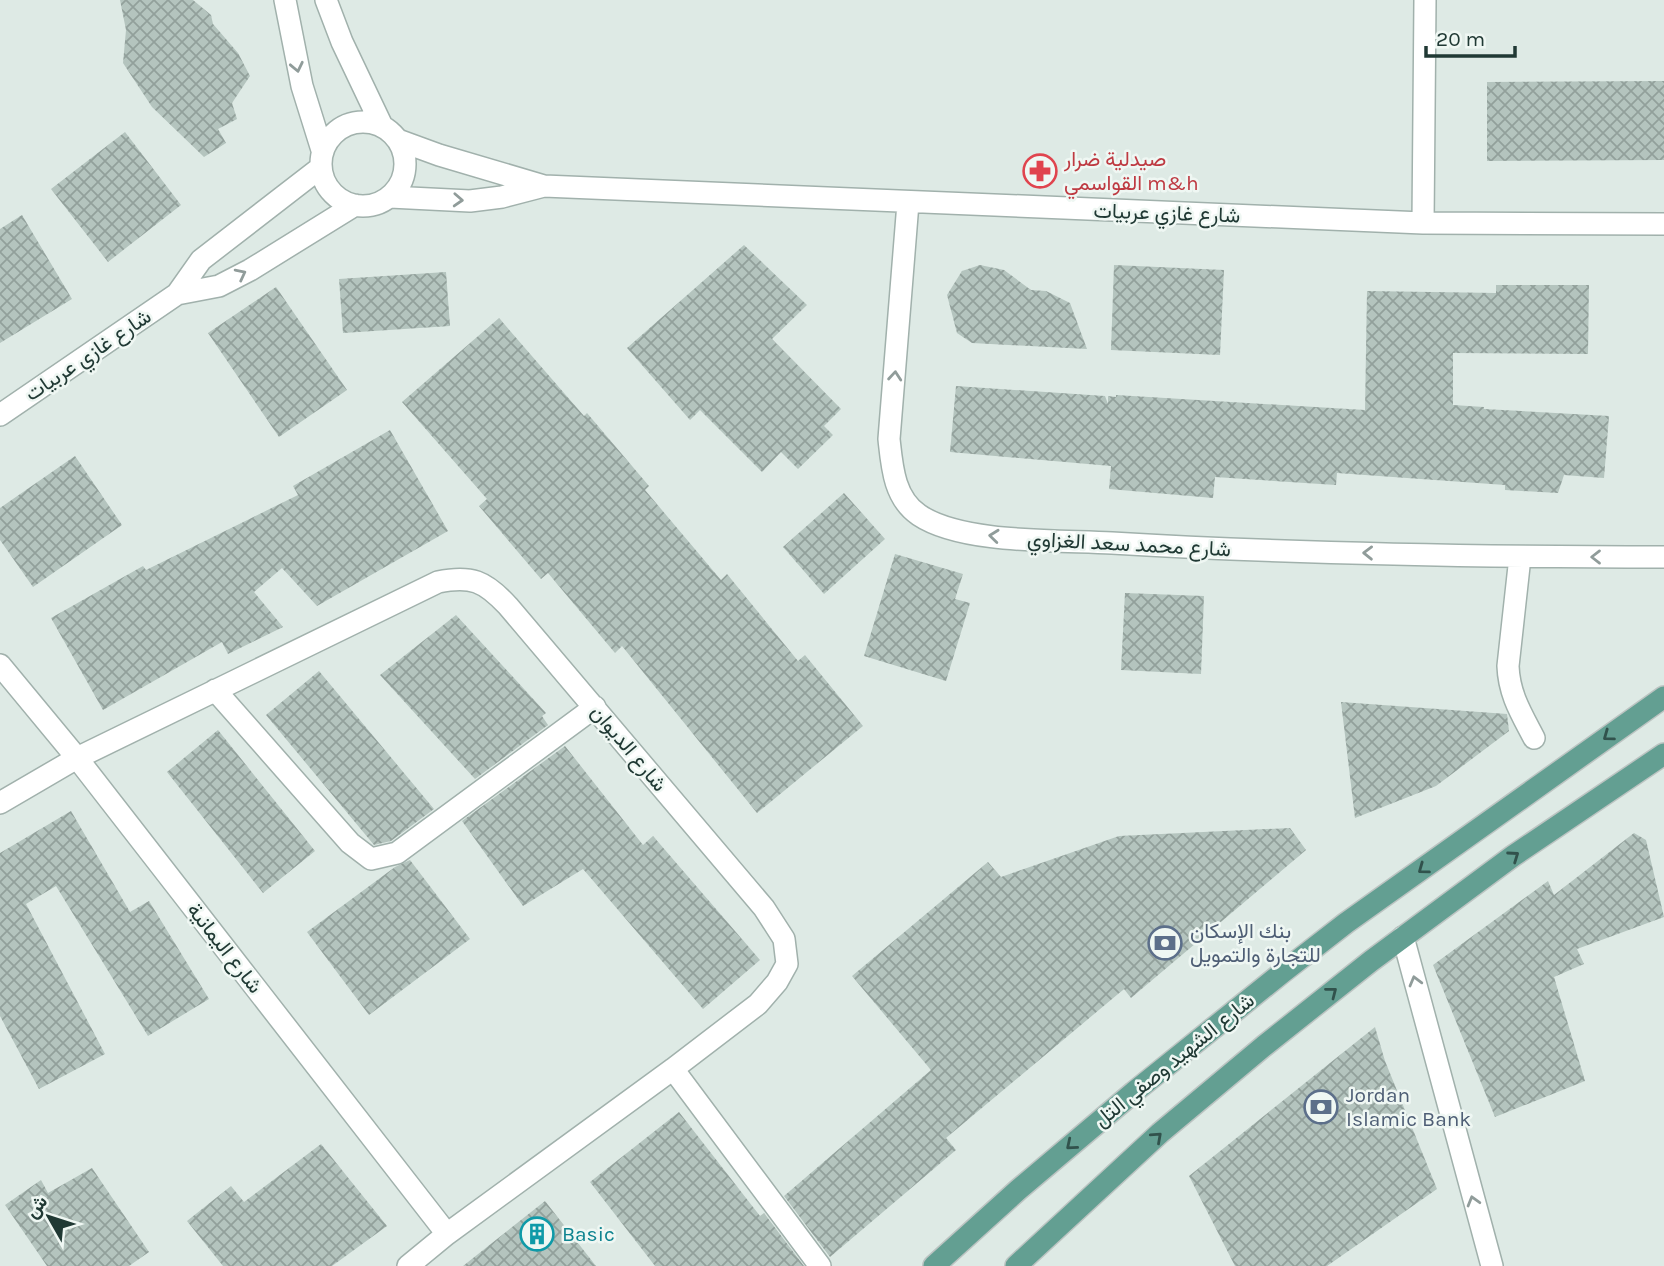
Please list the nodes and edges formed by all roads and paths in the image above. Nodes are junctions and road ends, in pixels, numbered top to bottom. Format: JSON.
{"nodes":[{"id":1,"x":285,"y":0,"type":"edge"},
{"id":2,"x":326,"y":0,"type":"edge"},
{"id":3,"x":1425,"y":0,"type":"edge"},
{"id":4,"x":390,"y":133,"type":"junction"},
{"id":5,"x":321,"y":159,"type":"junction"},
{"id":6,"x":544,"y":186,"type":"junction"},
{"id":7,"x":390,"y":197,"type":"junction"},
{"id":8,"x":908,"y":203,"type":"junction"},
{"id":9,"x":355,"y":205,"type":"junction"},
{"id":10,"x":1423,"y":223,"type":"junction"},
{"id":11,"x":1664,"y":224,"type":"edge"},
{"id":12,"x":177,"y":294,"type":"junction"},
{"id":13,"x":0,"y":415,"type":"edge"},
{"id":14,"x":1520,"y":557,"type":"junction"},
{"id":15,"x":1664,"y":557,"type":"edge"},
{"id":16,"x":0,"y":665,"type":"edge"},
{"id":17,"x":215,"y":690,"type":"junction"},
{"id":18,"x":1664,"y":697,"type":"edge"},
{"id":19,"x":595,"y":707,"type":"junction"},
{"id":20,"x":1534,"y":737,"type":"dead end"},
{"id":21,"x":1664,"y":754,"type":"edge"},
{"id":22,"x":77,"y":758,"type":"junction"},
{"id":23,"x":0,"y":803,"type":"edge"},
{"id":24,"x":1403,"y":937,"type":"junction"},
{"id":25,"x":673,"y":1069,"type":"junction"},
{"id":26,"x":447,"y":1234,"type":"junction"},
{"id":27,"x":408,"y":1266,"type":"edge"},
{"id":28,"x":820,"y":1266,"type":"edge"},
{"id":29,"x":934,"y":1266,"type":"edge"},
{"id":30,"x":1016,"y":1266,"type":"edge"},
{"id":31,"x":1492,"y":1266,"type":"edge"}],
"edges":[{"from":1,"to":5,"type":"street","one_way":true},
{"from":2,"to":4,"type":"street"},
{"from":3,"to":10,"type":"street"},
{"from":4,"to":5,"type":"street"},
{"from":4,"to":6,"type":"street","name":"شارع غازي عربيات"},
{"from":4,"to":7,"type":"street"},
{"from":5,"to":9,"type":"street"},
{"from":5,"to":12,"type":"street","name":"شارع غازي عربيات"},
{"from":7,"to":6,"type":"street","name":"شارع غازي عربيات","one_way":true},
{"from":6,"to":8,"type":"street","name":"شارع غازي عربيات"},
{"from":7,"to":9,"type":"street"},
{"from":8,"to":10,"type":"street","name":"شارع غازي عربيات"},
{"from":14,"to":8,"type":"street","name":"شارع محمد سعد الغزاوي","one_way":true},
{"from":12,"to":9,"type":"street","name":"شارع غازي عربيات","one_way":true},
{"from":10,"to":11,"type":"street","name":"شارع غازي عربيات"},
{"from":12,"to":13,"type":"street","name":"شارع غازي عربيات"},
{"from":15,"to":14,"type":"street","name":"شارع محمد سعد الغزاوي","one_way":true},
{"from":14,"to":20,"type":"street"},
{"from":16,"to":22,"type":"street","name":"شارع اليمانية"},
{"from":17,"to":19,"type":"street","name":"شارع الديوان"},
{"from":17,"to":19,"type":"street"},
{"from":17,"to":22,"type":"street","name":"شارع الديوان"},
{"from":18,"to":29,"type":"main road","name":"شارع الشهيد وصفي التل","one_way":true},
{"from":19,"to":25,"type":"street","name":"شارع الديوان"},
{"from":24,"to":21,"type":"main road","one_way":true},
{"from":22,"to":23,"type":"street","name":"شارع الديوان"},
{"from":22,"to":26,"type":"street","name":"شارع اليمانية"},
{"from":30,"to":24,"type":"main road","one_way":true},
{"from":31,"to":24,"type":"street","one_way":true},
{"from":25,"to":26,"type":"street","name":"شارع الديوان"},
{"from":25,"to":28,"type":"street"},
{"from":26,"to":27,"type":"street","name":"شارع الديوان"}]}
